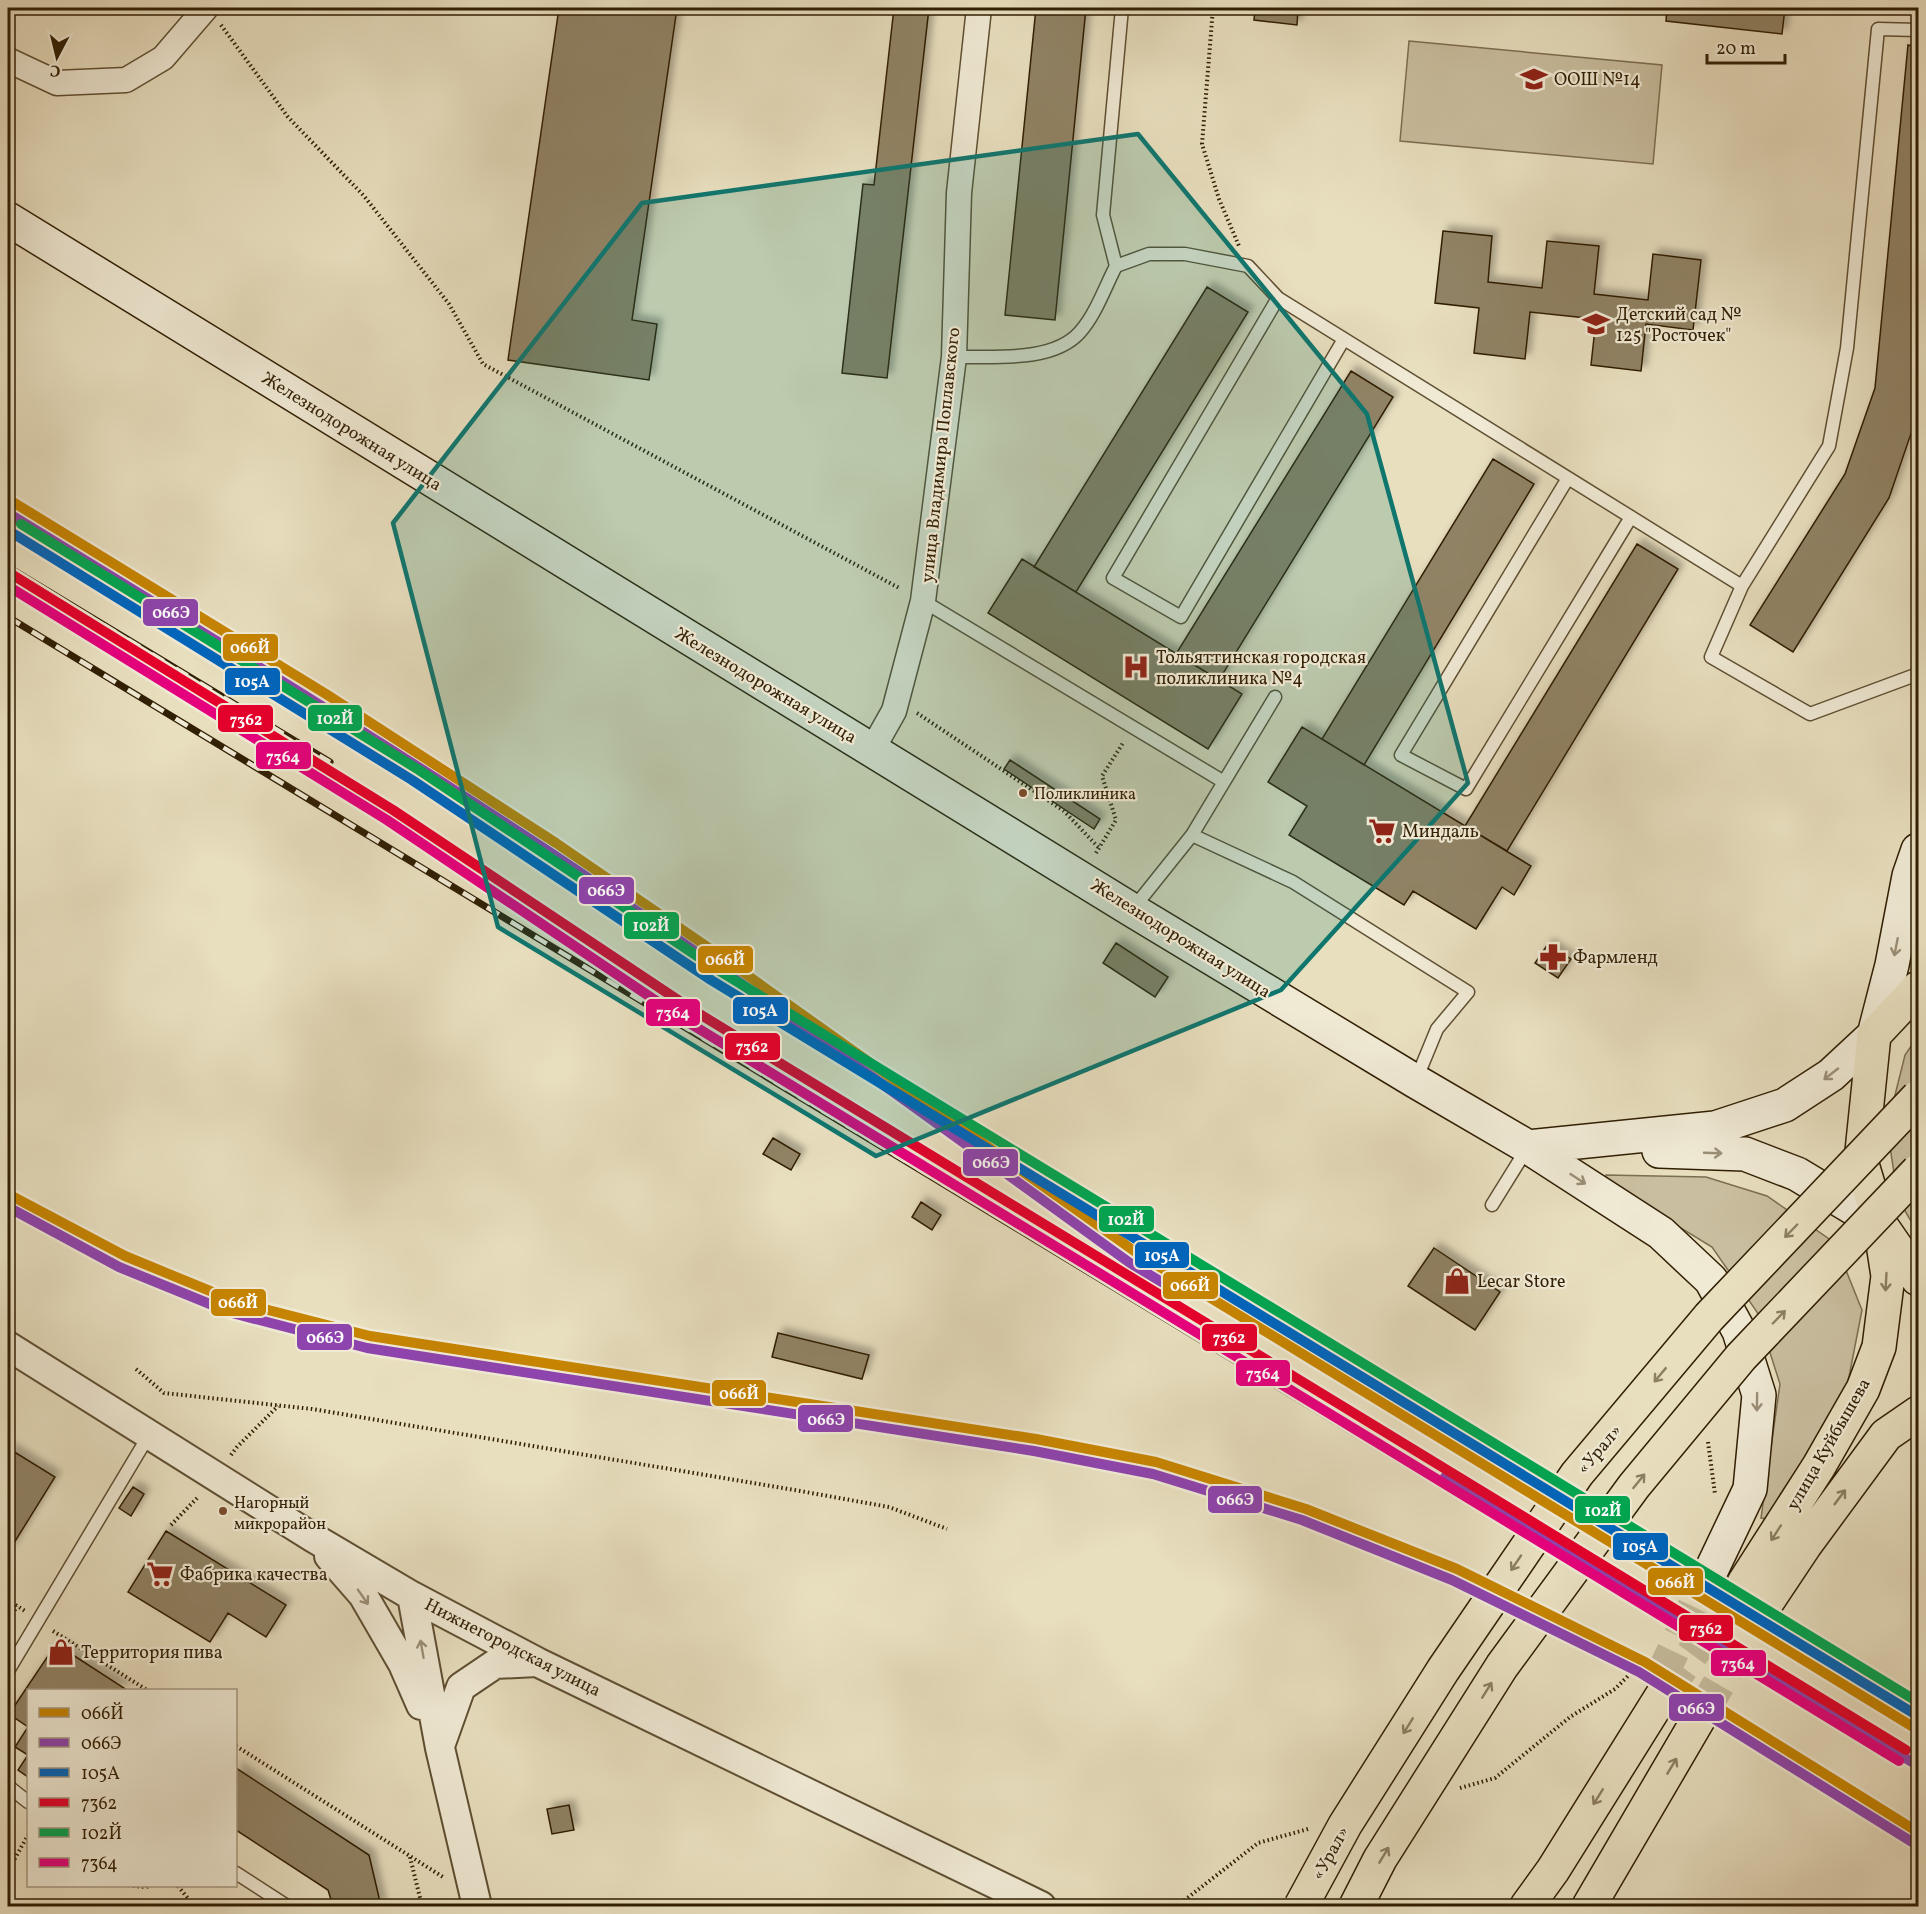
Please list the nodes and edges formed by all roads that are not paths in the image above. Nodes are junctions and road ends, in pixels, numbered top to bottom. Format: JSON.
{"nodes":[{"id":1,"x":979,"y":8,"type":"edge"},
{"id":2,"x":1122,"y":8,"type":"edge"},
{"id":3,"x":211,"y":12,"type":"edge"},
{"id":4,"x":1918,"y":30,"type":"edge"},
{"id":5,"x":8,"y":60,"type":"edge"},
{"id":6,"x":8,"y":219,"type":"edge"},
{"id":7,"x":1116,"y":266,"type":"junction"},
{"id":8,"x":1278,"y":298,"type":"junction"},
{"id":9,"x":1344,"y":339,"type":"junction"},
{"id":10,"x":954,"y":357,"type":"junction"},
{"id":11,"x":1568,"y":478,"type":"junction"},
{"id":12,"x":1631,"y":517,"type":"junction"},
{"id":13,"x":1742,"y":586,"type":"junction"},
{"id":14,"x":923,"y":601,"type":"junction"},
{"id":15,"x":1918,"y":674,"type":"edge"},
{"id":16,"x":1275,"y":698,"type":"dead end"},
{"id":17,"x":872,"y":750,"type":"junction"},
{"id":18,"x":1224,"y":782,"type":"junction"},
{"id":19,"x":1192,"y":836,"type":"junction"},
{"id":20,"x":1918,"y":850,"type":"edge"},
{"id":21,"x":1132,"y":910,"type":"junction"},
{"id":22,"x":1918,"y":988,"type":"edge"},
{"id":23,"x":1874,"y":1035,"type":"junction"},
{"id":24,"x":1415,"y":1081,"type":"junction"},
{"id":25,"x":1918,"y":1098,"type":"edge"},
{"id":26,"x":1528,"y":1147,"type":"junction"},
{"id":27,"x":1918,"y":1171,"type":"edge"},
{"id":28,"x":1492,"y":1205,"type":"dead end"},
{"id":29,"x":1880,"y":1224,"type":"junction"},
{"id":30,"x":1918,"y":1279,"type":"edge"},
{"id":31,"x":8,"y":1346,"type":"edge"},
{"id":32,"x":1918,"y":1413,"type":"edge"},
{"id":33,"x":149,"y":1435,"type":"junction"},
{"id":34,"x":312,"y":1537,"type":"junction"},
{"id":35,"x":1710,"y":1573,"type":"tunnel mouth"},
{"id":36,"x":1744,"y":1583,"type":"tunnel mouth"},
{"id":37,"x":412,"y":1596,"type":"junction"},
{"id":38,"x":1760,"y":1614,"type":"tunnel mouth"},
{"id":39,"x":537,"y":1662,"type":"junction"},
{"id":40,"x":8,"y":1671,"type":"edge"},
{"id":41,"x":1653,"y":1681,"type":"tunnel mouth"},
{"id":42,"x":1702,"y":1713,"type":"tunnel mouth"},
{"id":43,"x":440,"y":1748,"type":"junction"},
{"id":44,"x":8,"y":1786,"type":"edge"},
{"id":45,"x":27,"y":1801,"type":"edge"},
{"id":46,"x":237,"y":1875,"type":"edge"},
{"id":47,"x":476,"y":1902,"type":"edge"},
{"id":48,"x":287,"y":1906,"type":"edge"},
{"id":49,"x":1041,"y":1906,"type":"edge"},
{"id":50,"x":1301,"y":1906,"type":"edge"},
{"id":51,"x":1356,"y":1906,"type":"edge"},
{"id":52,"x":1527,"y":1906,"type":"edge"},
{"id":53,"x":1589,"y":1906,"type":"edge"}],
"edges":[{"from":1,"to":10,"type":"street","name":"улица Владимира Поплавского"},
{"from":2,"to":7,"type":"lane"},
{"from":3,"to":5,"type":"street"},
{"from":4,"to":13,"type":"lane"},
{"from":6,"to":17,"type":"main road","name":"Железнодорожная улица"},
{"from":7,"to":8,"type":"lane"},
{"from":7,"to":10,"type":"lane"},
{"from":8,"to":9,"type":"lane"},
{"from":8,"to":9,"type":"lane"},
{"from":9,"to":11,"type":"lane"},
{"from":10,"to":14,"type":"street","name":"улица Владимира Поплавского"},
{"from":11,"to":12,"type":"lane"},
{"from":11,"to":12,"type":"lane"},
{"from":12,"to":13,"type":"lane"},
{"from":13,"to":15,"type":"lane"},
{"from":14,"to":17,"type":"street","name":"улица Владимира Поплавского"},
{"from":14,"to":18,"type":"lane"},
{"from":16,"to":18,"type":"lane"},
{"from":17,"to":21,"type":"main road","name":"Железнодорожная улица"},
{"from":18,"to":19,"type":"lane"},
{"from":19,"to":21,"type":"lane"},
{"from":19,"to":24,"type":"lane"},
{"from":20,"to":23,"type":"main road","one_way":true},
{"from":21,"to":24,"type":"main road","name":"Железнодорожная улица"},
{"from":22,"to":23,"type":"main road"},
{"from":23,"to":26,"type":"main road","one_way":true},
{"from":23,"to":29,"type":"main road"},
{"from":24,"to":26,"type":"main road","name":"Железнодорожная улица"},
{"from":25,"to":50,"type":"main road","name":"«Урал»","one_way":true,"bridge":true},
{"from":26,"to":28,"type":"lane"},
{"from":26,"to":29,"type":"main road","one_way":true},
{"from":26,"to":35,"type":"main road","name":"Железнодорожная улица","one_way":true},
{"from":51,"to":27,"type":"main road","one_way":true,"bridge":true},
{"from":29,"to":30,"type":"main road"},
{"from":29,"to":36,"type":"main road","name":"улица Куйбышева","one_way":true},
{"from":31,"to":33,"type":"street","name":"Нижнегородская улица"},
{"from":38,"to":32,"type":"main road","name":"улица Куйбышева","one_way":true},
{"from":33,"to":34,"type":"street","name":"Нижнегородская улица"},
{"from":33,"to":40,"type":"lane"},
{"from":34,"to":37,"type":"street","name":"Нижнегородская улица"},
{"from":34,"to":43,"type":"street","one_way":true},
{"from":37,"to":39,"type":"street","name":"Нижнегородская улица"},
{"from":43,"to":37,"type":"street","one_way":true},
{"from":39,"to":43,"type":"street"},
{"from":39,"to":49,"type":"street","name":"Нижнегородская улица"},
{"from":41,"to":52,"type":"main road","one_way":true},
{"from":53,"to":42,"type":"main road","one_way":true},
{"from":43,"to":47,"type":"street"},
{"from":44,"to":45,"type":"lane"},
{"from":46,"to":48,"type":"lane"}]}
